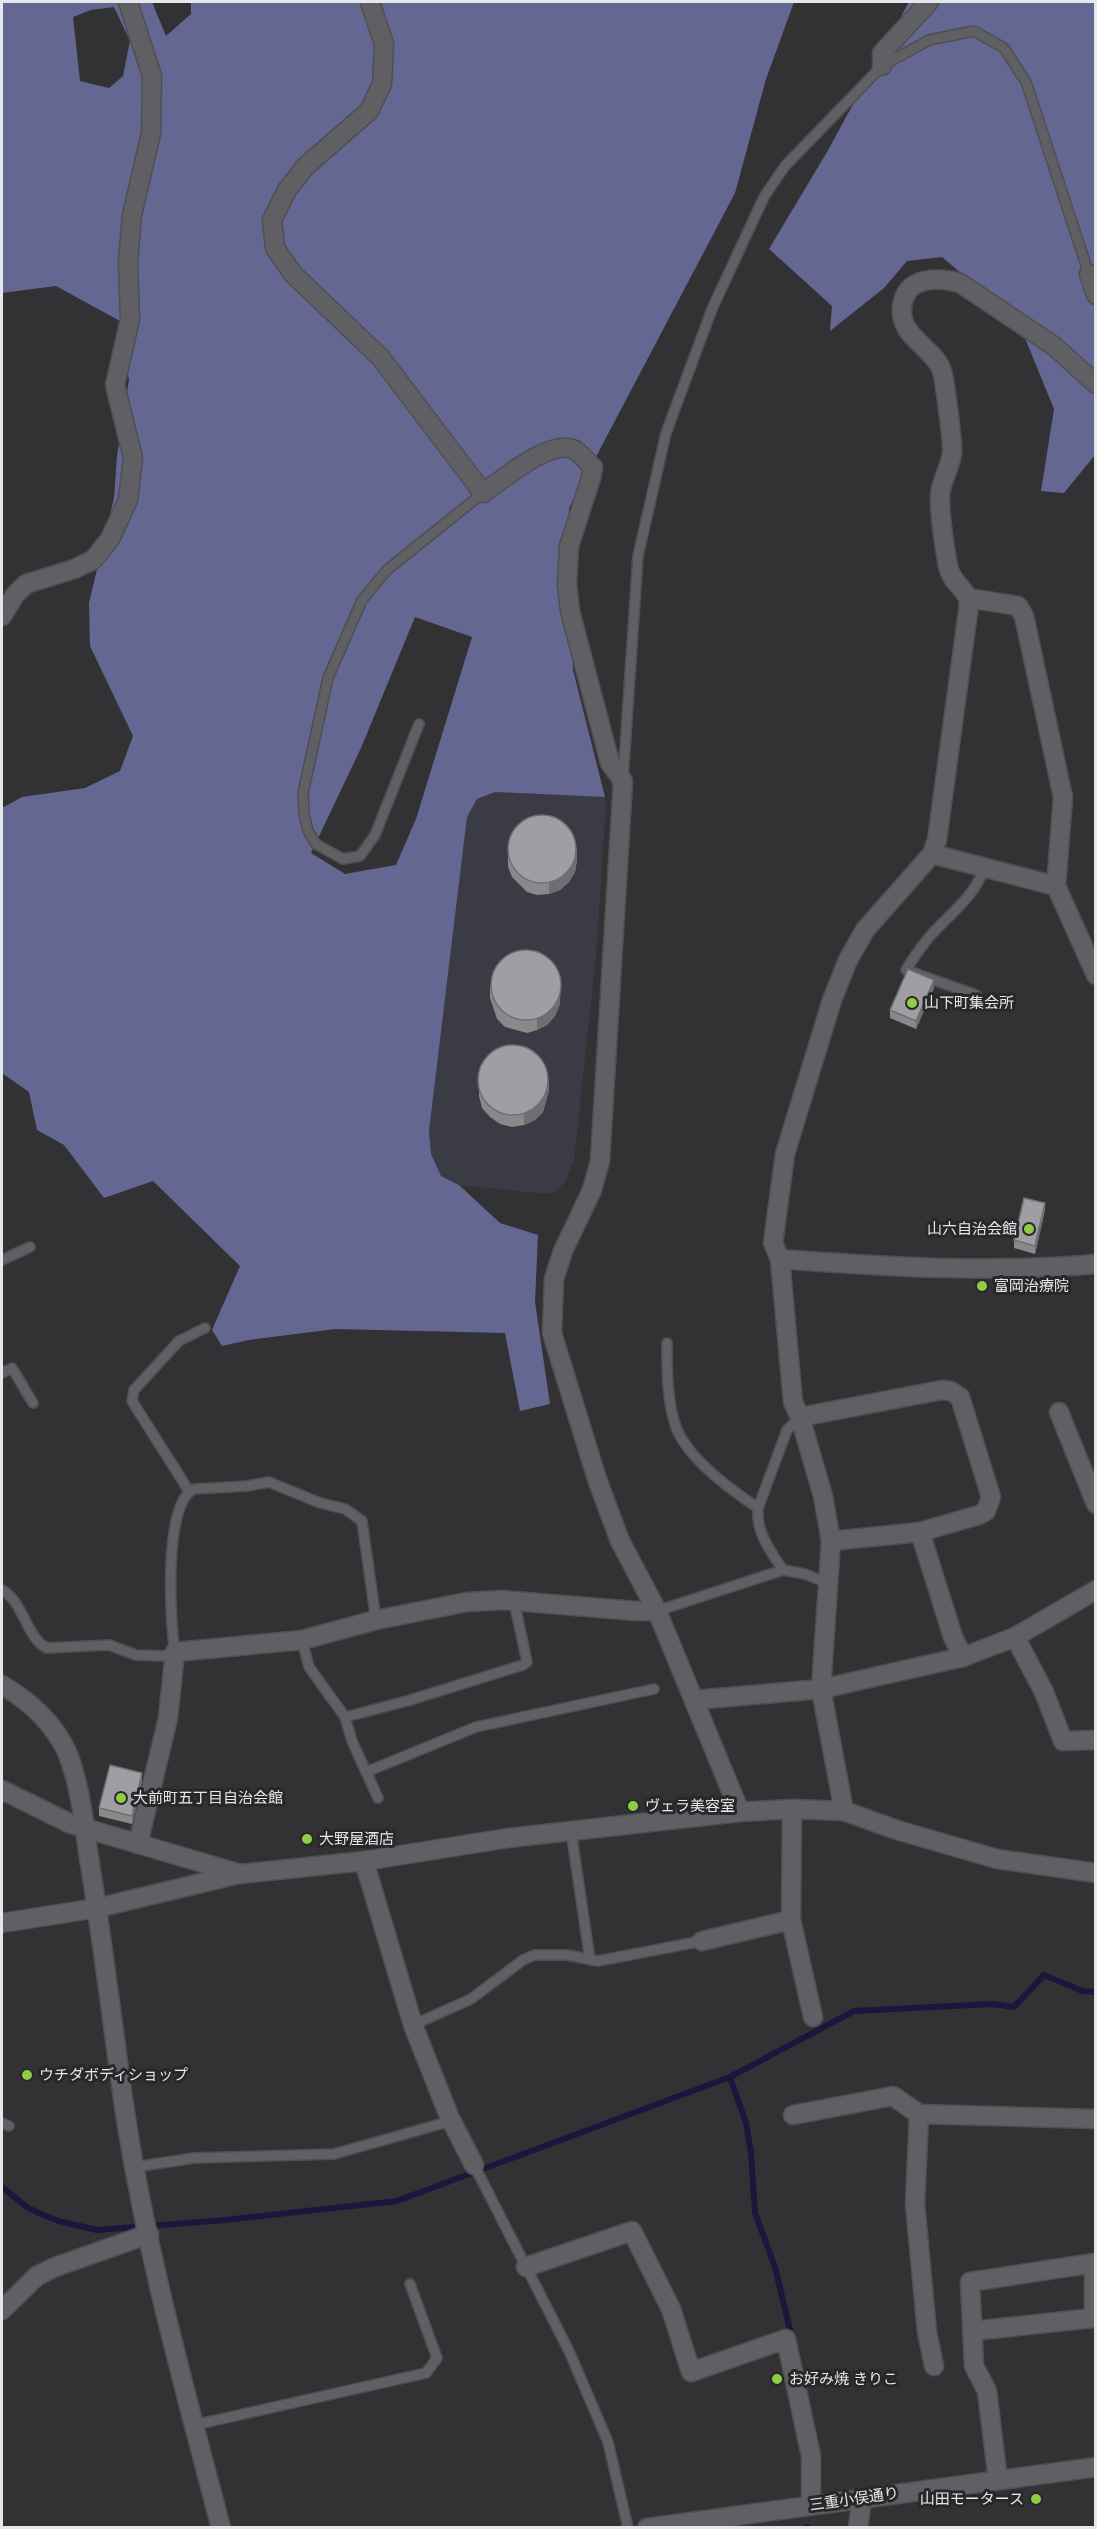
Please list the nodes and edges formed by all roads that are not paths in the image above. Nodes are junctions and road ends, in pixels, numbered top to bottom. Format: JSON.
{"nodes":[{"id":1,"x":128,"y":2,"type":"edge"},
{"id":2,"x":369,"y":2,"type":"edge"},
{"id":3,"x":929,"y":2,"type":"edge"},
{"id":4,"x":882,"y":66,"type":"junction"},
{"id":5,"x":1089,"y":274,"type":"joint"},
{"id":6,"x":1095,"y":295,"type":"edge"},
{"id":7,"x":1095,"y":384,"type":"edge"},
{"id":8,"x":483,"y":493,"type":"junction"},
{"id":9,"x":968,"y":598,"type":"junction"},
{"id":10,"x":2,"y":616,"type":"edge"},
{"id":11,"x":419,"y":724,"type":"dead end"},
{"id":12,"x":622,"y":781,"type":"junction"},
{"id":13,"x":932,"y":854,"type":"junction"},
{"id":14,"x":984,"y":869,"type":"junction"},
{"id":15,"x":1056,"y":886,"type":"junction"},
{"id":16,"x":1095,"y":975,"type":"edge"},
{"id":17,"x":976,"y":995,"type":"dead end"},
{"id":18,"x":30,"y":1247,"type":"dead end"},
{"id":19,"x":2,"y":1260,"type":"edge"},
{"id":20,"x":780,"y":1260,"type":"junction"},
{"id":21,"x":1095,"y":1264,"type":"edge"},
{"id":22,"x":205,"y":1328,"type":"dead end"},
{"id":23,"x":667,"y":1343,"type":"dead end"},
{"id":24,"x":2,"y":1373,"type":"edge"},
{"id":25,"x":33,"y":1403,"type":"dead end"},
{"id":26,"x":1059,"y":1413,"type":"dead end"},
{"id":27,"x":800,"y":1417,"type":"junction"},
{"id":28,"x":189,"y":1491,"type":"junction"},
{"id":29,"x":1095,"y":1504,"type":"edge"},
{"id":30,"x":758,"y":1508,"type":"junction"},
{"id":31,"x":920,"y":1532,"type":"junction"},
{"id":32,"x":831,"y":1541,"type":"junction"},
{"id":33,"x":783,"y":1570,"type":"junction"},
{"id":34,"x":827,"y":1583,"type":"junction"},
{"id":35,"x":2,"y":1590,"type":"edge"},
{"id":36,"x":1095,"y":1590,"type":"edge"},
{"id":37,"x":514,"y":1601,"type":"junction"},
{"id":38,"x":657,"y":1611,"type":"junction"},
{"id":39,"x":376,"y":1620,"type":"junction"},
{"id":40,"x":1015,"y":1637,"type":"junction"},
{"id":41,"x":302,"y":1640,"type":"junction"},
{"id":42,"x":175,"y":1652,"type":"junction"},
{"id":43,"x":963,"y":1657,"type":"junction"},
{"id":44,"x":2,"y":1685,"type":"edge"},
{"id":45,"x":654,"y":1689,"type":"dead end"},
{"id":46,"x":821,"y":1689,"type":"junction"},
{"id":47,"x":694,"y":1700,"type":"junction"},
{"id":48,"x":345,"y":1717,"type":"junction"},
{"id":49,"x":1095,"y":1740,"type":"edge"},
{"id":50,"x":366,"y":1772,"type":"junction"},
{"id":51,"x":2,"y":1790,"type":"edge"},
{"id":52,"x":378,"y":1798,"type":"dead end"},
{"id":53,"x":792,"y":1809,"type":"junction"},
{"id":54,"x":844,"y":1811,"type":"junction"},
{"id":55,"x":740,"y":1812,"type":"junction"},
{"id":56,"x":84,"y":1827,"type":"junction"},
{"id":57,"x":571,"y":1831,"type":"junction"},
{"id":58,"x":138,"y":1844,"type":"junction"},
{"id":59,"x":363,"y":1861,"type":"junction"},
{"id":60,"x":1095,"y":1873,"type":"edge"},
{"id":61,"x":239,"y":1874,"type":"junction"},
{"id":62,"x":97,"y":1908,"type":"junction"},
{"id":63,"x":791,"y":1920,"type":"junction"},
{"id":64,"x":2,"y":1923,"type":"edge"},
{"id":65,"x":702,"y":1941,"type":"joint"},
{"id":66,"x":590,"y":1960,"type":"junction"},
{"id":67,"x":813,"y":2016,"type":"dead end"},
{"id":68,"x":413,"y":2025,"type":"junction"},
{"id":69,"x":919,"y":2114,"type":"junction"},
{"id":70,"x":793,"y":2115,"type":"dead end"},
{"id":71,"x":1095,"y":2120,"type":"edge"},
{"id":72,"x":451,"y":2121,"type":"junction"},
{"id":73,"x":474,"y":2165,"type":"joint"},
{"id":74,"x":135,"y":2167,"type":"junction"},
{"id":75,"x":149,"y":2234,"type":"junction"},
{"id":76,"x":526,"y":2267,"type":"junction"},
{"id":77,"x":410,"y":2284,"type":"dead end"},
{"id":78,"x":2,"y":2310,"type":"edge"},
{"id":79,"x":972,"y":2331,"type":"junction"},
{"id":80,"x":934,"y":2366,"type":"dead end"},
{"id":81,"x":194,"y":2425,"type":"junction"},
{"id":82,"x":1095,"y":2467,"type":"edge"},
{"id":83,"x":998,"y":2480,"type":"junction"},
{"id":84,"x":862,"y":2498,"type":"junction"},
{"id":85,"x":811,"y":2505,"type":"junction"},
{"id":86,"x":221,"y":2528,"type":"edge"},
{"id":87,"x":628,"y":2528,"type":"edge"},
{"id":88,"x":647,"y":2528,"type":"edge"},
{"id":89,"x":858,"y":2528,"type":"edge"}],
"edges":[{"from":1,"to":10,"type":"street"},
{"from":2,"to":8,"type":"street"},
{"from":3,"to":4,"type":"street"},
{"from":4,"to":5,"type":"lane"},
{"from":4,"to":12,"type":"lane"},
{"from":5,"to":6,"type":"street"},
{"from":7,"to":9,"type":"street"},
{"from":8,"to":11,"type":"lane"},
{"from":8,"to":12,"type":"street"},
{"from":9,"to":13,"type":"street"},
{"from":9,"to":15,"type":"street"},
{"from":12,"to":38,"type":"street"},
{"from":13,"to":14,"type":"street"},
{"from":13,"to":20,"type":"street"},
{"from":14,"to":15,"type":"street"},
{"from":14,"to":17,"type":"lane"},
{"from":15,"to":16,"type":"street"},
{"from":18,"to":19,"type":"lane"},
{"from":20,"to":21,"type":"street"},
{"from":20,"to":27,"type":"street"},
{"from":22,"to":28,"type":"lane"},
{"from":23,"to":30,"type":"lane"},
{"from":24,"to":25,"type":"lane"},
{"from":26,"to":29,"type":"street"},
{"from":27,"to":30,"type":"lane"},
{"from":27,"to":31,"type":"street"},
{"from":27,"to":32,"type":"street"},
{"from":28,"to":39,"type":"lane"},
{"from":28,"to":42,"type":"lane"},
{"from":30,"to":33,"type":"lane"},
{"from":31,"to":32,"type":"street"},
{"from":31,"to":43,"type":"street"},
{"from":32,"to":34,"type":"street"},
{"from":33,"to":34,"type":"lane"},
{"from":33,"to":38,"type":"lane"},
{"from":34,"to":46,"type":"street"},
{"from":35,"to":42,"type":"lane"},
{"from":36,"to":40,"type":"street"},
{"from":37,"to":38,"type":"street"},
{"from":37,"to":39,"type":"street"},
{"from":37,"to":48,"type":"lane"},
{"from":38,"to":47,"type":"street"},
{"from":39,"to":41,"type":"street"},
{"from":40,"to":43,"type":"street"},
{"from":40,"to":49,"type":"street"},
{"from":41,"to":42,"type":"street"},
{"from":41,"to":48,"type":"lane"},
{"from":42,"to":58,"type":"street"},
{"from":43,"to":46,"type":"street"},
{"from":44,"to":56,"type":"street"},
{"from":45,"to":50,"type":"lane"},
{"from":46,"to":47,"type":"street"},
{"from":46,"to":54,"type":"street"},
{"from":47,"to":55,"type":"street"},
{"from":48,"to":50,"type":"lane"},
{"from":50,"to":52,"type":"lane"},
{"from":51,"to":56,"type":"street"},
{"from":53,"to":54,"type":"street"},
{"from":53,"to":55,"type":"street"},
{"from":53,"to":63,"type":"street"},
{"from":54,"to":60,"type":"street"},
{"from":55,"to":57,"type":"street"},
{"from":56,"to":58,"type":"street"},
{"from":56,"to":62,"type":"street"},
{"from":57,"to":59,"type":"street"},
{"from":57,"to":66,"type":"lane"},
{"from":58,"to":61,"type":"street"},
{"from":59,"to":61,"type":"street"},
{"from":59,"to":68,"type":"street"},
{"from":61,"to":62,"type":"street"},
{"from":62,"to":64,"type":"street"},
{"from":62,"to":74,"type":"street"},
{"from":63,"to":65,"type":"street"},
{"from":63,"to":67,"type":"street"},
{"from":65,"to":66,"type":"lane"},
{"from":66,"to":68,"type":"lane"},
{"from":68,"to":72,"type":"street"},
{"from":69,"to":70,"type":"street"},
{"from":69,"to":71,"type":"street"},
{"from":69,"to":80,"type":"street"},
{"from":72,"to":73,"type":"street"},
{"from":72,"to":74,"type":"lane"},
{"from":73,"to":76,"type":"lane"},
{"from":74,"to":75,"type":"street"},
{"from":75,"to":78,"type":"street"},
{"from":75,"to":81,"type":"street"},
{"from":76,"to":85,"type":"street"},
{"from":76,"to":87,"type":"lane"},
{"from":77,"to":81,"type":"lane"},
{"from":79,"to":79,"type":"street"},
{"from":79,"to":83,"type":"street"},
{"from":81,"to":86,"type":"street"},
{"from":82,"to":83,"type":"street","name":"三重小俣通り"},
{"from":83,"to":84,"type":"street","name":"三重小俣通り"},
{"from":84,"to":85,"type":"street","name":"三重小俣通り"},
{"from":84,"to":89,"type":"street"},
{"from":85,"to":88,"type":"street","name":"三重小俣通り"}]}
